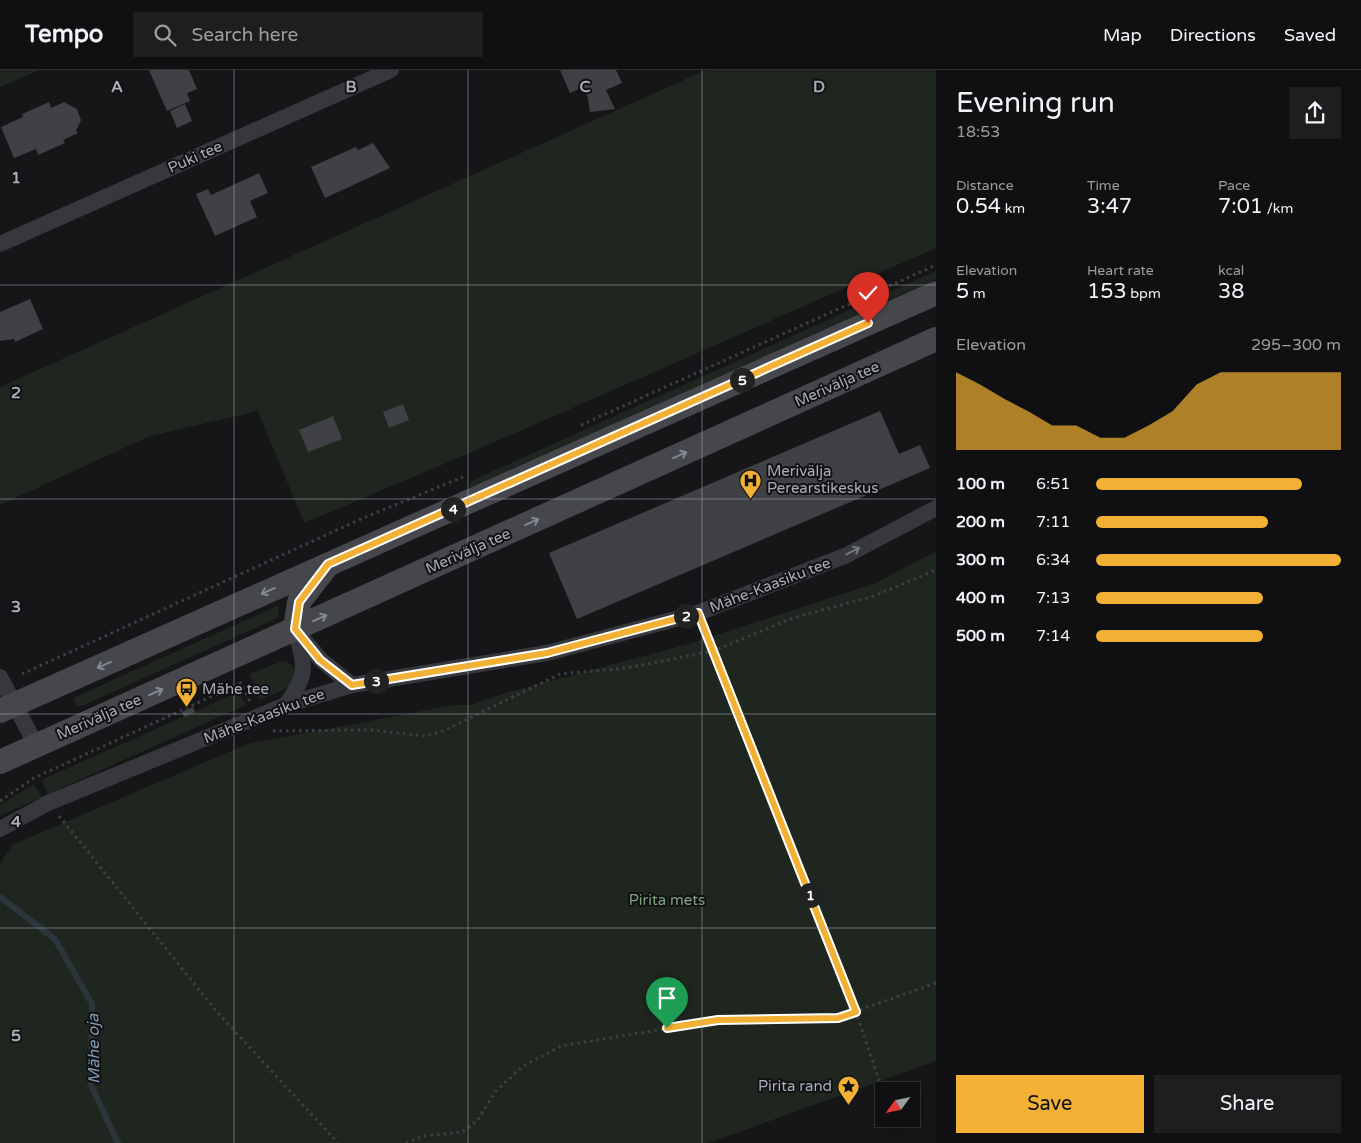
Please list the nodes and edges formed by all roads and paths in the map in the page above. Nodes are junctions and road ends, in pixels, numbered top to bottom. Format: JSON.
{"nodes":[{"id":1,"x":391,"y":70,"type":"edge"},
{"id":2,"x":0,"y":244,"type":"edge"},
{"id":3,"x":936,"y":265,"type":"edge"},
{"id":4,"x":936,"y":293,"type":"edge"},
{"id":5,"x":936,"y":339,"type":"edge"},
{"id":6,"x":578,"y":426,"type":"dead end"},
{"id":7,"x":470,"y":475,"type":"dead end"},
{"id":8,"x":936,"y":508,"type":"edge"},
{"id":9,"x":328,"y":564,"type":"junction"},
{"id":10,"x":936,"y":570,"type":"edge"},
{"id":11,"x":698,"y":613,"type":"junction"},
{"id":12,"x":295,"y":629,"type":"junction"},
{"id":13,"x":713,"y":651,"type":"junction"},
{"id":14,"x":2,"y":680,"type":"edge"},
{"id":15,"x":352,"y":685,"type":"junction"},
{"id":16,"x":286,"y":706,"type":"junction"},
{"id":17,"x":7,"y":708,"type":"edge"},
{"id":18,"x":258,"y":717,"type":"junction"},
{"id":19,"x":36,"y":745,"type":"junction"},
{"id":20,"x":0,"y":762,"type":"edge"},
{"id":21,"x":31,"y":772,"type":"dead end"},
{"id":22,"x":34,"y":778,"type":"junction"},
{"id":23,"x":0,"y":801,"type":"edge"},
{"id":24,"x":48,"y":803,"type":"junction"},
{"id":25,"x":0,"y":829,"type":"edge"},
{"id":26,"x":936,"y":983,"type":"edge"},
{"id":27,"x":856,"y":1012,"type":"junction"},
{"id":28,"x":878,"y":1081,"type":"dead end"},
{"id":29,"x":338,"y":1143,"type":"edge"},
{"id":30,"x":406,"y":1143,"type":"edge"}],
"edges":[{"from":1,"to":2,"type":"street","name":"Puki tee"},
{"from":3,"to":6,"type":"path"},
{"from":4,"to":9,"type":"main road"},
{"from":12,"to":5,"type":"main road","name":"Merivälja tee","one_way":true},
{"from":7,"to":14,"type":"path"},
{"from":11,"to":8,"type":"street","name":"Mähe-Kaasiku tee","one_way":true},
{"from":9,"to":12,"type":"main road"},
{"from":9,"to":17,"type":"main road","one_way":true},
{"from":10,"to":13,"type":"path"},
{"from":11,"to":13,"type":"path"},
{"from":11,"to":15,"type":"street","name":"Mähe-Kaasiku tee"},
{"from":12,"to":15,"type":"street"},
{"from":12,"to":16,"type":"street"},
{"from":19,"to":12,"type":"main road","name":"Merivälja tee","one_way":true},
{"from":13,"to":18,"type":"path"},
{"from":13,"to":27,"type":"path"},
{"from":14,"to":17,"type":"street"},
{"from":15,"to":16,"type":"street","name":"Mähe-Kaasiku tee"},
{"from":16,"to":18,"type":"street","name":"Mähe-Kaasiku tee"},
{"from":17,"to":19,"type":"street"},
{"from":18,"to":22,"type":"path"},
{"from":18,"to":24,"type":"street","name":"Mähe-Kaasiku tee"},
{"from":19,"to":20,"type":"main road","name":"Merivälja tee"},
{"from":21,"to":22,"type":"path"},
{"from":22,"to":23,"type":"path"},
{"from":24,"to":25,"type":"street","name":"Mähe-Kaasiku tee"},
{"from":24,"to":29,"type":"path"},
{"from":26,"to":27,"type":"path"},
{"from":27,"to":28,"type":"path"},
{"from":27,"to":30,"type":"path"}]}
